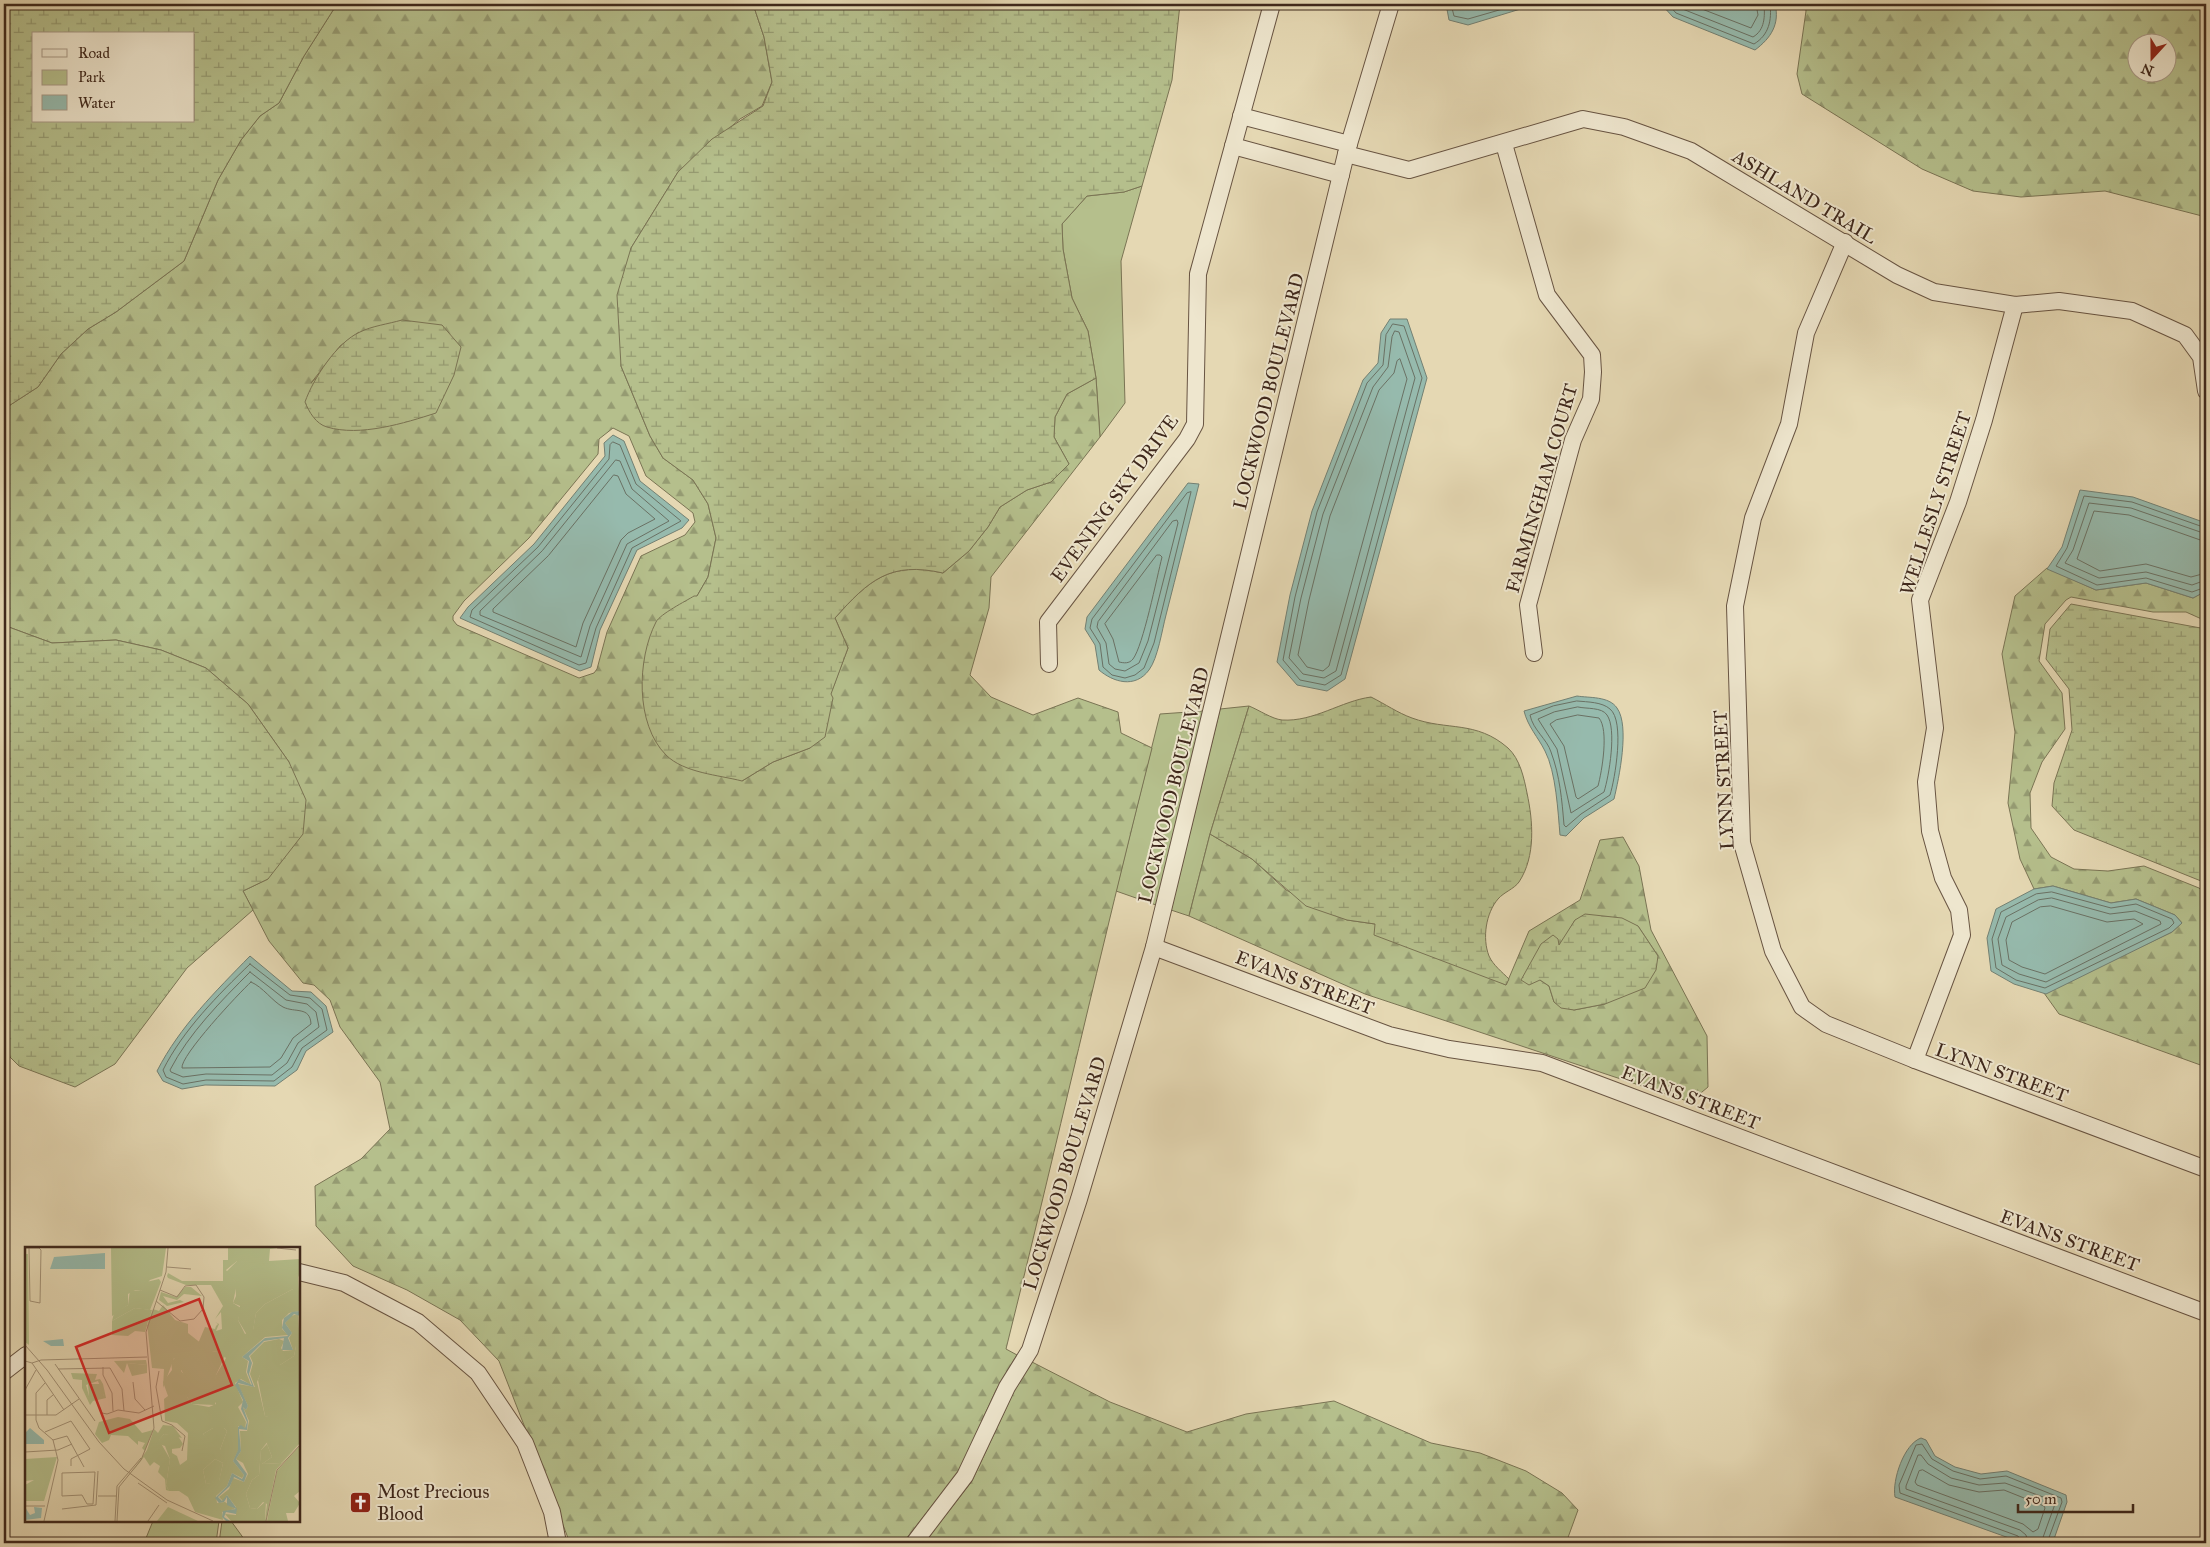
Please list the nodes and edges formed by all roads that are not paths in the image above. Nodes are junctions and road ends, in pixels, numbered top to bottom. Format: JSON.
{"nodes":[{"id":1,"x":1272,"y":4,"type":"edge"},
{"id":2,"x":1391,"y":4,"type":"edge"},
{"id":3,"x":1241,"y":116,"type":"junction"},
{"id":4,"x":1504,"y":144,"type":"junction"},
{"id":5,"x":1233,"y":146,"type":"junction"},
{"id":6,"x":1348,"y":149,"type":"junction"},
{"id":7,"x":1341,"y":175,"type":"junction"},
{"id":8,"x":1845,"y":242,"type":"junction"},
{"id":9,"x":2015,"y":305,"type":"junction"},
{"id":10,"x":2206,"y":391,"type":"edge"},
{"id":11,"x":1534,"y":654,"type":"dead end"},
{"id":12,"x":1049,"y":664,"type":"dead end"},
{"id":13,"x":1154,"y":947,"type":"junction"},
{"id":14,"x":1915,"y":1060,"type":"junction"},
{"id":15,"x":2206,"y":1169,"type":"edge"},
{"id":16,"x":300,"y":1272,"type":"edge"},
{"id":17,"x":2206,"y":1312,"type":"edge"},
{"id":18,"x":25,"y":1356,"type":"edge"},
{"id":19,"x":4,"y":1372,"type":"edge"},
{"id":20,"x":558,"y":1543,"type":"edge"},
{"id":21,"x":914,"y":1543,"type":"edge"}],
"edges":[{"from":1,"to":3,"type":"street","name":"EVENING SKY DRIVE"},
{"from":2,"to":6,"type":"street","name":"LOCKWOOD BOULEVARD"},
{"from":3,"to":5,"type":"street","name":"EVENING SKY DRIVE"},
{"from":3,"to":6,"type":"street"},
{"from":4,"to":6,"type":"street","name":"ASHLAND TRAIL"},
{"from":4,"to":8,"type":"street","name":"ASHLAND TRAIL"},
{"from":4,"to":11,"type":"street","name":"FARMINGHAM COURT"},
{"from":5,"to":7,"type":"street"},
{"from":5,"to":12,"type":"street","name":"EVENING SKY DRIVE"},
{"from":6,"to":7,"type":"street","name":"LOCKWOOD BOULEVARD"},
{"from":7,"to":13,"type":"street","name":"LOCKWOOD BOULEVARD"},
{"from":8,"to":9,"type":"street","name":"ASHLAND TRAIL"},
{"from":8,"to":14,"type":"street","name":"LYNN STREET"},
{"from":9,"to":10,"type":"street","name":"ASHLAND TRAIL"},
{"from":9,"to":14,"type":"street","name":"WELLESLY STREET"},
{"from":13,"to":17,"type":"street","name":"EVANS STREET"},
{"from":13,"to":21,"type":"street","name":"LOCKWOOD BOULEVARD"},
{"from":14,"to":15,"type":"street","name":"LYNN STREET"},
{"from":16,"to":20,"type":"street"},
{"from":18,"to":19,"type":"street"}]}
